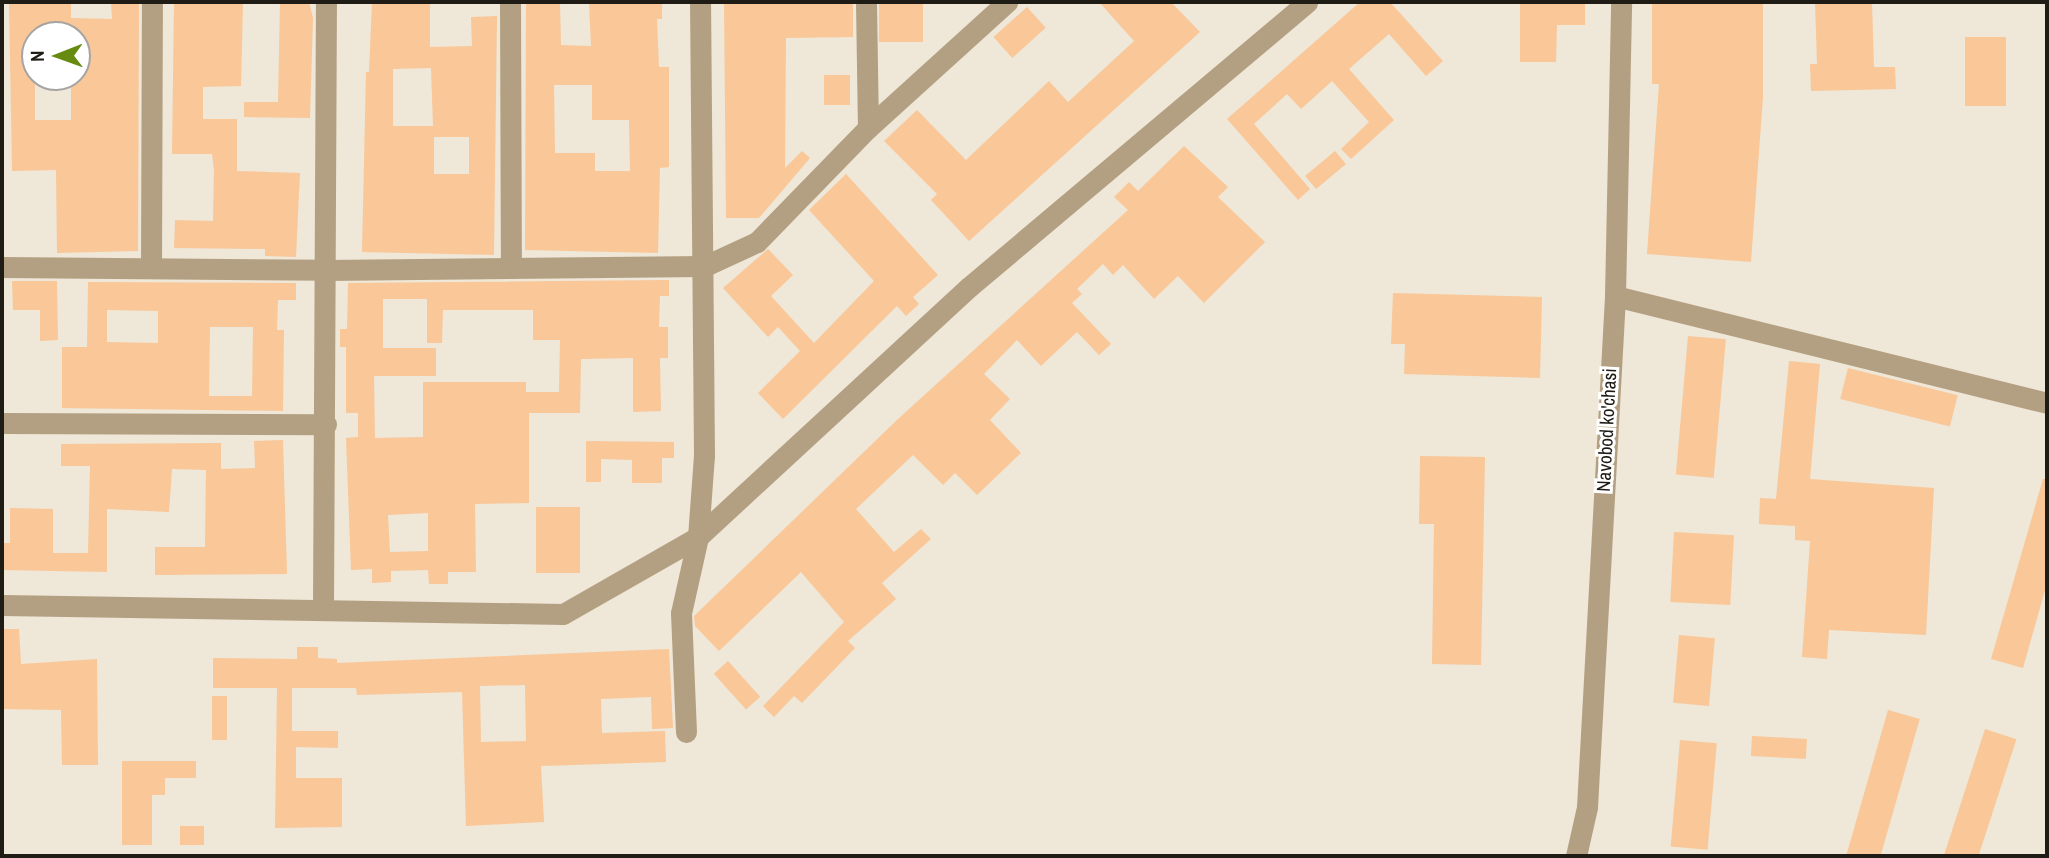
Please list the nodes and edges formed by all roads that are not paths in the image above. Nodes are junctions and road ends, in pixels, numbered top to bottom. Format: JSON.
{"nodes":[{"id":1,"x":152,"y":2,"type":"edge"},
{"id":2,"x":326,"y":2,"type":"edge"},
{"id":3,"x":510,"y":2,"type":"edge"},
{"id":4,"x":700,"y":2,"type":"edge"},
{"id":5,"x":866,"y":2,"type":"edge"},
{"id":6,"x":1007,"y":2,"type":"edge"},
{"id":7,"x":1307,"y":2,"type":"edge"},
{"id":8,"x":1621,"y":2,"type":"edge"},
{"id":9,"x":868,"y":128,"type":"junction"},
{"id":10,"x":705,"y":266,"type":"junction"},
{"id":11,"x":2,"y":267,"type":"edge"},
{"id":12,"x":151,"y":268,"type":"junction"},
{"id":13,"x":511,"y":268,"type":"junction"},
{"id":14,"x":327,"y":270,"type":"junction"},
{"id":15,"x":1615,"y":296,"type":"junction"},
{"id":16,"x":2047,"y":403,"type":"edge"},
{"id":17,"x":2,"y":424,"type":"edge"},
{"id":18,"x":326,"y":425,"type":"junction"},
{"id":19,"x":698,"y":537,"type":"junction"},
{"id":20,"x":2,"y":605,"type":"edge"},
{"id":21,"x":323,"y":608,"type":"junction"},
{"id":22,"x":686,"y":732,"type":"dead end"},
{"id":23,"x":1576,"y":856,"type":"edge"}],
"edges":[{"from":1,"to":12,"type":"street"},
{"from":2,"to":14,"type":"street"},
{"from":3,"to":13,"type":"street"},
{"from":4,"to":10,"type":"street"},
{"from":5,"to":9,"type":"street"},
{"from":6,"to":9,"type":"street"},
{"from":7,"to":19,"type":"street"},
{"from":8,"to":15,"type":"street","name":"Navobod ko'chasi"},
{"from":9,"to":10,"type":"street"},
{"from":10,"to":13,"type":"street"},
{"from":10,"to":19,"type":"street"},
{"from":11,"to":12,"type":"street"},
{"from":12,"to":14,"type":"street"},
{"from":13,"to":14,"type":"street"},
{"from":14,"to":18,"type":"street"},
{"from":15,"to":16,"type":"street"},
{"from":15,"to":23,"type":"street","name":"Navobod ko'chasi"},
{"from":17,"to":18,"type":"street"},
{"from":18,"to":21,"type":"street"},
{"from":19,"to":21,"type":"street"},
{"from":19,"to":22,"type":"street"},
{"from":20,"to":21,"type":"street"}]}
